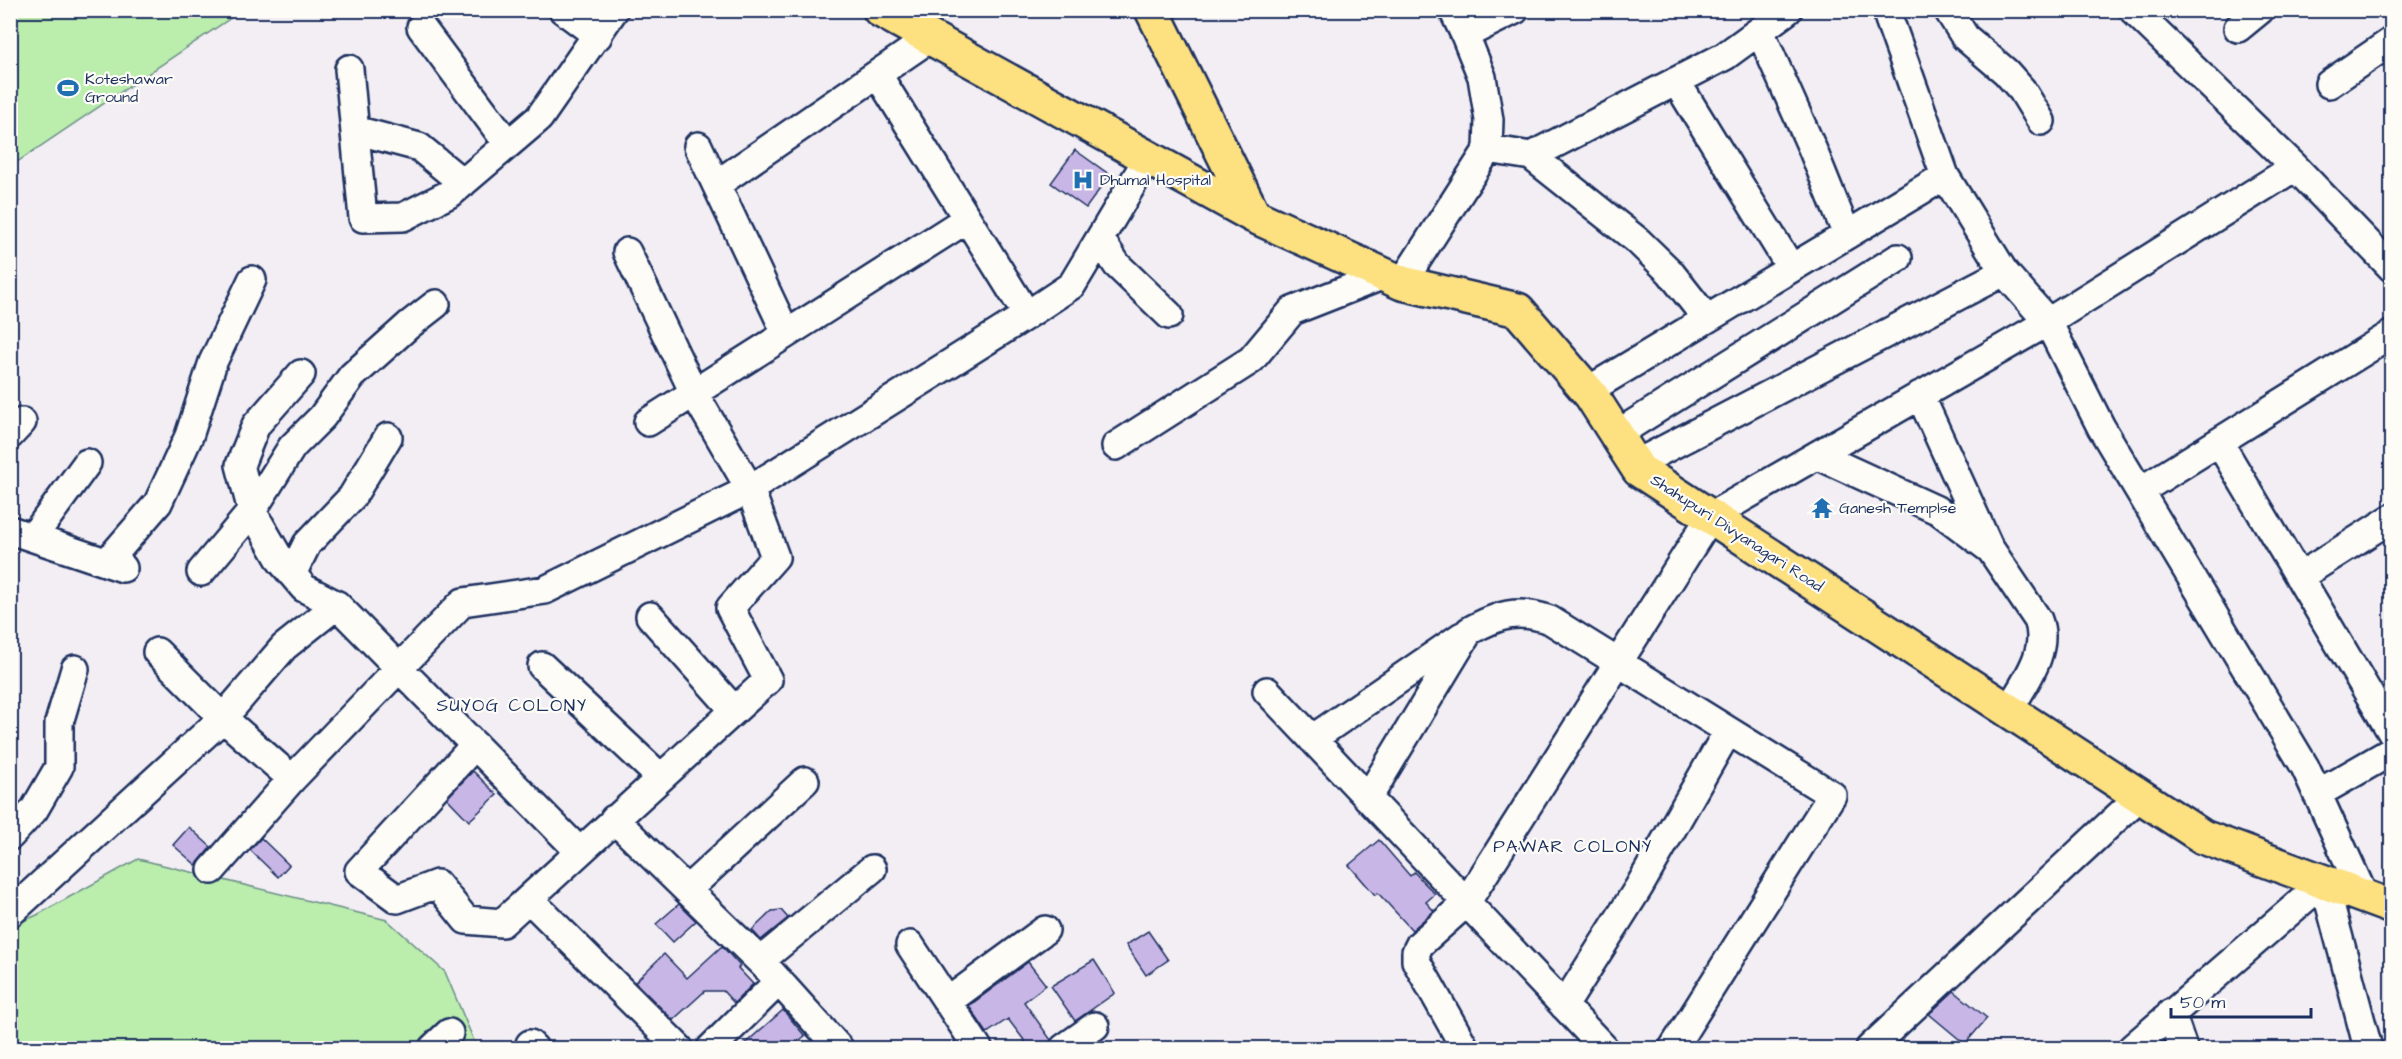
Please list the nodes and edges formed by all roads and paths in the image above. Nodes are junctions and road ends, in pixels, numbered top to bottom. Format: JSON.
{"nodes":[{"id":1,"x":563,"y":10,"type":"edge"},
{"id":2,"x":615,"y":10,"type":"edge"},
{"id":3,"x":880,"y":10,"type":"edge"},
{"id":4,"x":1152,"y":10,"type":"edge"},
{"id":5,"x":1453,"y":10,"type":"edge"},
{"id":6,"x":1515,"y":10,"type":"edge"},
{"id":7,"x":1788,"y":10,"type":"edge"},
{"id":8,"x":1948,"y":10,"type":"edge"},
{"id":9,"x":2133,"y":10,"type":"edge"},
{"id":10,"x":2260,"y":10,"type":"edge"},
{"id":11,"x":1893,"y":13,"type":"edge"},
{"id":12,"x":421,"y":27,"type":"dead end"},
{"id":13,"x":2238,"y":28,"type":"dead end"},
{"id":14,"x":1760,"y":31,"type":"junction"},
{"id":15,"x":1465,"y":35,"type":"junction"},
{"id":16,"x":598,"y":36,"type":"junction"},
{"id":17,"x":930,"y":38,"type":"junction"},
{"id":18,"x":2391,"y":41,"type":"edge"},
{"id":19,"x":349,"y":69,"type":"dead end"},
{"id":20,"x":878,"y":75,"type":"junction"},
{"id":21,"x":1676,"y":81,"type":"junction"},
{"id":22,"x":2329,"y":84,"type":"dead end"},
{"id":23,"x":2041,"y":121,"type":"dead end"},
{"id":24,"x":355,"y":130,"type":"junction"},
{"id":25,"x":508,"y":144,"type":"junction"},
{"id":26,"x":698,"y":146,"type":"dead end"},
{"id":27,"x":1488,"y":150,"type":"junction"},
{"id":28,"x":1531,"y":156,"type":"junction"},
{"id":29,"x":1148,"y":158,"type":"junction"},
{"id":30,"x":2295,"y":167,"type":"junction"},
{"id":31,"x":1945,"y":176,"type":"junction"},
{"id":32,"x":463,"y":183,"type":"junction"},
{"id":33,"x":717,"y":184,"type":"junction"},
{"id":34,"x":1254,"y":216,"type":"junction"},
{"id":35,"x":967,"y":219,"type":"junction"},
{"id":36,"x":1847,"y":235,"type":"junction"},
{"id":37,"x":1100,"y":239,"type":"junction"},
{"id":38,"x":627,"y":252,"type":"dead end"},
{"id":39,"x":1898,"y":258,"type":"dead end"},
{"id":40,"x":1791,"y":268,"type":"junction"},
{"id":41,"x":2391,"y":268,"type":"edge"},
{"id":42,"x":2004,"y":272,"type":"junction"},
{"id":43,"x":1393,"y":279,"type":"junction"},
{"id":44,"x":252,"y":280,"type":"dead end"},
{"id":45,"x":436,"y":304,"type":"dead end"},
{"id":46,"x":1027,"y":315,"type":"junction"},
{"id":47,"x":1169,"y":315,"type":"dead end"},
{"id":48,"x":1707,"y":319,"type":"junction"},
{"id":49,"x":2048,"y":322,"type":"junction"},
{"id":50,"x":786,"y":333,"type":"junction"},
{"id":51,"x":2391,"y":334,"type":"edge"},
{"id":52,"x":301,"y":374,"type":"dead end"},
{"id":53,"x":1587,"y":391,"type":"junction"},
{"id":54,"x":693,"y":393,"type":"junction"},
{"id":55,"x":1920,"y":395,"type":"junction"},
{"id":56,"x":648,"y":422,"type":"dead end"},
{"id":57,"x":1617,"y":434,"type":"junction"},
{"id":58,"x":388,"y":437,"type":"dead end"},
{"id":59,"x":2219,"y":442,"type":"junction"},
{"id":60,"x":1116,"y":446,"type":"dead end"},
{"id":61,"x":1818,"y":455,"type":"junction"},
{"id":62,"x":87,"y":463,"type":"dead end"},
{"id":63,"x":1636,"y":464,"type":"junction"},
{"id":64,"x":750,"y":489,"type":"junction"},
{"id":65,"x":2140,"y":491,"type":"junction"},
{"id":66,"x":252,"y":511,"type":"junction"},
{"id":67,"x":1711,"y":516,"type":"junction"},
{"id":68,"x":2391,"y":518,"type":"edge"},
{"id":69,"x":22,"y":533,"type":"edge"},
{"id":70,"x":1991,"y":550,"type":"junction"},
{"id":71,"x":201,"y":572,"type":"dead end"},
{"id":72,"x":292,"y":574,"type":"junction"},
{"id":73,"x":2299,"y":577,"type":"junction"},
{"id":74,"x":337,"y":604,"type":"junction"},
{"id":75,"x":650,"y":616,"type":"dead end"},
{"id":76,"x":1469,"y":631,"type":"junction"},
{"id":77,"x":158,"y":652,"type":"dead end"},
{"id":78,"x":1617,"y":664,"type":"junction"},
{"id":79,"x":542,"y":666,"type":"dead end"},
{"id":80,"x":400,"y":668,"type":"junction"},
{"id":81,"x":75,"y":669,"type":"dead end"},
{"id":82,"x":1267,"y":691,"type":"dead end"},
{"id":83,"x":734,"y":710,"type":"junction"},
{"id":84,"x":2009,"y":710,"type":"junction"},
{"id":85,"x":223,"y":718,"type":"junction"},
{"id":86,"x":1728,"y":731,"type":"junction"},
{"id":87,"x":2391,"y":733,"type":"edge"},
{"id":88,"x":1312,"y":739,"type":"junction"},
{"id":89,"x":475,"y":745,"type":"junction"},
{"id":90,"x":2391,"y":751,"type":"edge"},
{"id":91,"x":660,"y":777,"type":"junction"},
{"id":92,"x":292,"y":779,"type":"junction"},
{"id":93,"x":805,"y":782,"type":"dead end"},
{"id":94,"x":2317,"y":794,"type":"junction"},
{"id":95,"x":2139,"y":795,"type":"junction"},
{"id":96,"x":1368,"y":798,"type":"junction"},
{"id":97,"x":614,"y":819,"type":"junction"},
{"id":98,"x":10,"y":836,"type":"edge"},
{"id":99,"x":579,"y":851,"type":"junction"},
{"id":100,"x":872,"y":869,"type":"dead end"},
{"id":101,"x":212,"y":870,"type":"dead end"},
{"id":102,"x":2324,"y":882,"type":"junction"},
{"id":103,"x":687,"y":890,"type":"junction"},
{"id":104,"x":529,"y":899,"type":"junction"},
{"id":105,"x":2378,"y":902,"type":"edge"},
{"id":106,"x":1466,"y":903,"type":"junction"},
{"id":107,"x":10,"y":913,"type":"edge"},
{"id":108,"x":1045,"y":930,"type":"dead end"},
{"id":109,"x":910,"y":945,"type":"dead end"},
{"id":110,"x":760,"y":961,"type":"junction"},
{"id":111,"x":778,"y":981,"type":"junction"},
{"id":112,"x":947,"y":1002,"type":"junction"},
{"id":113,"x":1564,"y":1006,"type":"junction"},
{"id":114,"x":2171,"y":1012,"type":"junction"},
{"id":115,"x":1095,"y":1026,"type":"dead end"},
{"id":116,"x":679,"y":1048,"type":"edge"},
{"id":117,"x":711,"y":1048,"type":"edge"},
{"id":118,"x":839,"y":1048,"type":"edge"},
{"id":119,"x":978,"y":1048,"type":"edge"},
{"id":120,"x":1064,"y":1048,"type":"edge"},
{"id":121,"x":1465,"y":1048,"type":"edge"},
{"id":122,"x":1604,"y":1048,"type":"edge"},
{"id":123,"x":1673,"y":1048,"type":"edge"},
{"id":124,"x":1870,"y":1048,"type":"edge"},
{"id":125,"x":2132,"y":1048,"type":"edge"},
{"id":126,"x":2183,"y":1048,"type":"edge"},
{"id":127,"x":2368,"y":1048,"type":"edge"}],
"edges":[{"from":1,"to":16,"type":"street"},
{"from":2,"to":16,"type":"street"},
{"from":3,"to":17,"type":"main road","name":"Shahupuri Divyanagari Road"},
{"from":4,"to":34,"type":"main road"},
{"from":5,"to":15,"type":"street"},
{"from":6,"to":15,"type":"street"},
{"from":7,"to":14,"type":"street"},
{"from":8,"to":23,"type":"street"},
{"from":9,"to":30,"type":"street"},
{"from":10,"to":13,"type":"street"},
{"from":11,"to":31,"type":"street"},
{"from":12,"to":25,"type":"street"},
{"from":14,"to":21,"type":"street"},
{"from":14,"to":36,"type":"street"},
{"from":15,"to":27,"type":"street"},
{"from":16,"to":25,"type":"street"},
{"from":17,"to":20,"type":"street"},
{"from":17,"to":29,"type":"main road","name":"Shahupuri Divyanagari Road"},
{"from":18,"to":22,"type":"street"},
{"from":19,"to":24,"type":"street"},
{"from":20,"to":33,"type":"street"},
{"from":20,"to":35,"type":"street"},
{"from":21,"to":28,"type":"street"},
{"from":21,"to":40,"type":"street"},
{"from":24,"to":32,"type":"street"},
{"from":24,"to":32,"type":"street"},
{"from":25,"to":32,"type":"street"},
{"from":26,"to":33,"type":"street"},
{"from":27,"to":28,"type":"street"},
{"from":27,"to":43,"type":"street"},
{"from":28,"to":48,"type":"street"},
{"from":29,"to":34,"type":"main road","name":"Shahupuri Divyanagari Road"},
{"from":29,"to":37,"type":"street"},
{"from":30,"to":41,"type":"street"},
{"from":30,"to":49,"type":"street"},
{"from":31,"to":36,"type":"street"},
{"from":31,"to":42,"type":"street"},
{"from":33,"to":50,"type":"street"},
{"from":34,"to":43,"type":"main road","name":"Shahupuri Divyanagari Road"},
{"from":35,"to":46,"type":"street"},
{"from":35,"to":50,"type":"street"},
{"from":36,"to":40,"type":"street"},
{"from":37,"to":46,"type":"street"},
{"from":37,"to":47,"type":"street"},
{"from":38,"to":54,"type":"street"},
{"from":39,"to":57,"type":"street"},
{"from":40,"to":48,"type":"street"},
{"from":42,"to":49,"type":"street"},
{"from":42,"to":63,"type":"street"},
{"from":43,"to":53,"type":"main road","name":"Shahupuri Divyanagari Road"},
{"from":43,"to":60,"type":"street"},
{"from":44,"to":69,"type":"street"},
{"from":45,"to":66,"type":"street"},
{"from":46,"to":64,"type":"street"},
{"from":48,"to":53,"type":"street"},
{"from":49,"to":55,"type":"street"},
{"from":49,"to":65,"type":"street"},
{"from":50,"to":54,"type":"street"},
{"from":51,"to":59,"type":"street"},
{"from":52,"to":66,"type":"street"},
{"from":53,"to":57,"type":"main road","name":"Shahupuri Divyanagari Road"},
{"from":54,"to":56,"type":"street"},
{"from":54,"to":64,"type":"street"},
{"from":55,"to":61,"type":"street"},
{"from":55,"to":70,"type":"street"},
{"from":57,"to":63,"type":"main road","name":"Shahupuri Divyanagari Road"},
{"from":58,"to":72,"type":"street"},
{"from":59,"to":65,"type":"street"},
{"from":59,"to":73,"type":"street"},
{"from":61,"to":67,"type":"street"},
{"from":61,"to":70,"type":"street"},
{"from":62,"to":69,"type":"street"},
{"from":63,"to":67,"type":"main road","name":"Shahupuri Divyanagari Road"},
{"from":64,"to":80,"type":"street"},
{"from":64,"to":83,"type":"street"},
{"from":65,"to":94,"type":"street"},
{"from":66,"to":71,"type":"street"},
{"from":66,"to":72,"type":"street"},
{"from":67,"to":78,"type":"street"},
{"from":67,"to":84,"type":"main road","name":"Shahupuri Divyanagari Road"},
{"from":68,"to":73,"type":"street"},
{"from":70,"to":84,"type":"street"},
{"from":72,"to":74,"type":"street"},
{"from":73,"to":87,"type":"street"},
{"from":74,"to":80,"type":"street"},
{"from":74,"to":85,"type":"street"},
{"from":75,"to":83,"type":"street"},
{"from":76,"to":78,"type":"street"},
{"from":76,"to":88,"type":"street"},
{"from":76,"to":96,"type":"street"},
{"from":77,"to":85,"type":"street"},
{"from":78,"to":86,"type":"street"},
{"from":78,"to":106,"type":"street"},
{"from":79,"to":91,"type":"street"},
{"from":80,"to":89,"type":"street"},
{"from":80,"to":92,"type":"street"},
{"from":81,"to":98,"type":"street"},
{"from":82,"to":88,"type":"street"},
{"from":83,"to":91,"type":"street"},
{"from":84,"to":95,"type":"main road","name":"Shahupuri Divyanagari Road"},
{"from":85,"to":92,"type":"street"},
{"from":85,"to":107,"type":"street"},
{"from":86,"to":113,"type":"street"},
{"from":86,"to":123,"type":"street"},
{"from":88,"to":96,"type":"street"},
{"from":89,"to":99,"type":"street"},
{"from":89,"to":104,"type":"street"},
{"from":90,"to":94,"type":"street"},
{"from":91,"to":97,"type":"street"},
{"from":92,"to":101,"type":"street"},
{"from":93,"to":103,"type":"street"},
{"from":94,"to":105,"type":"street"},
{"from":95,"to":102,"type":"main road","name":"Shahupuri Divyanagari Road"},
{"from":95,"to":124,"type":"street"},
{"from":96,"to":106,"type":"street"},
{"from":97,"to":99,"type":"street"},
{"from":97,"to":103,"type":"street"},
{"from":99,"to":104,"type":"street"},
{"from":100,"to":110,"type":"street"},
{"from":102,"to":105,"type":"main road","name":"Shahupuri Divyanagari Road"},
{"from":102,"to":114,"type":"street"},
{"from":102,"to":127,"type":"street"},
{"from":103,"to":110,"type":"street"},
{"from":104,"to":116,"type":"street"},
{"from":106,"to":113,"type":"street"},
{"from":106,"to":121,"type":"street"},
{"from":108,"to":112,"type":"street"},
{"from":109,"to":112,"type":"street"},
{"from":110,"to":111,"type":"street"},
{"from":111,"to":117,"type":"street"},
{"from":111,"to":118,"type":"street"},
{"from":112,"to":119,"type":"street"},
{"from":113,"to":122,"type":"street"},
{"from":114,"to":125,"type":"street"},
{"from":114,"to":126,"type":"street"},
{"from":115,"to":120,"type":"street"}]}
